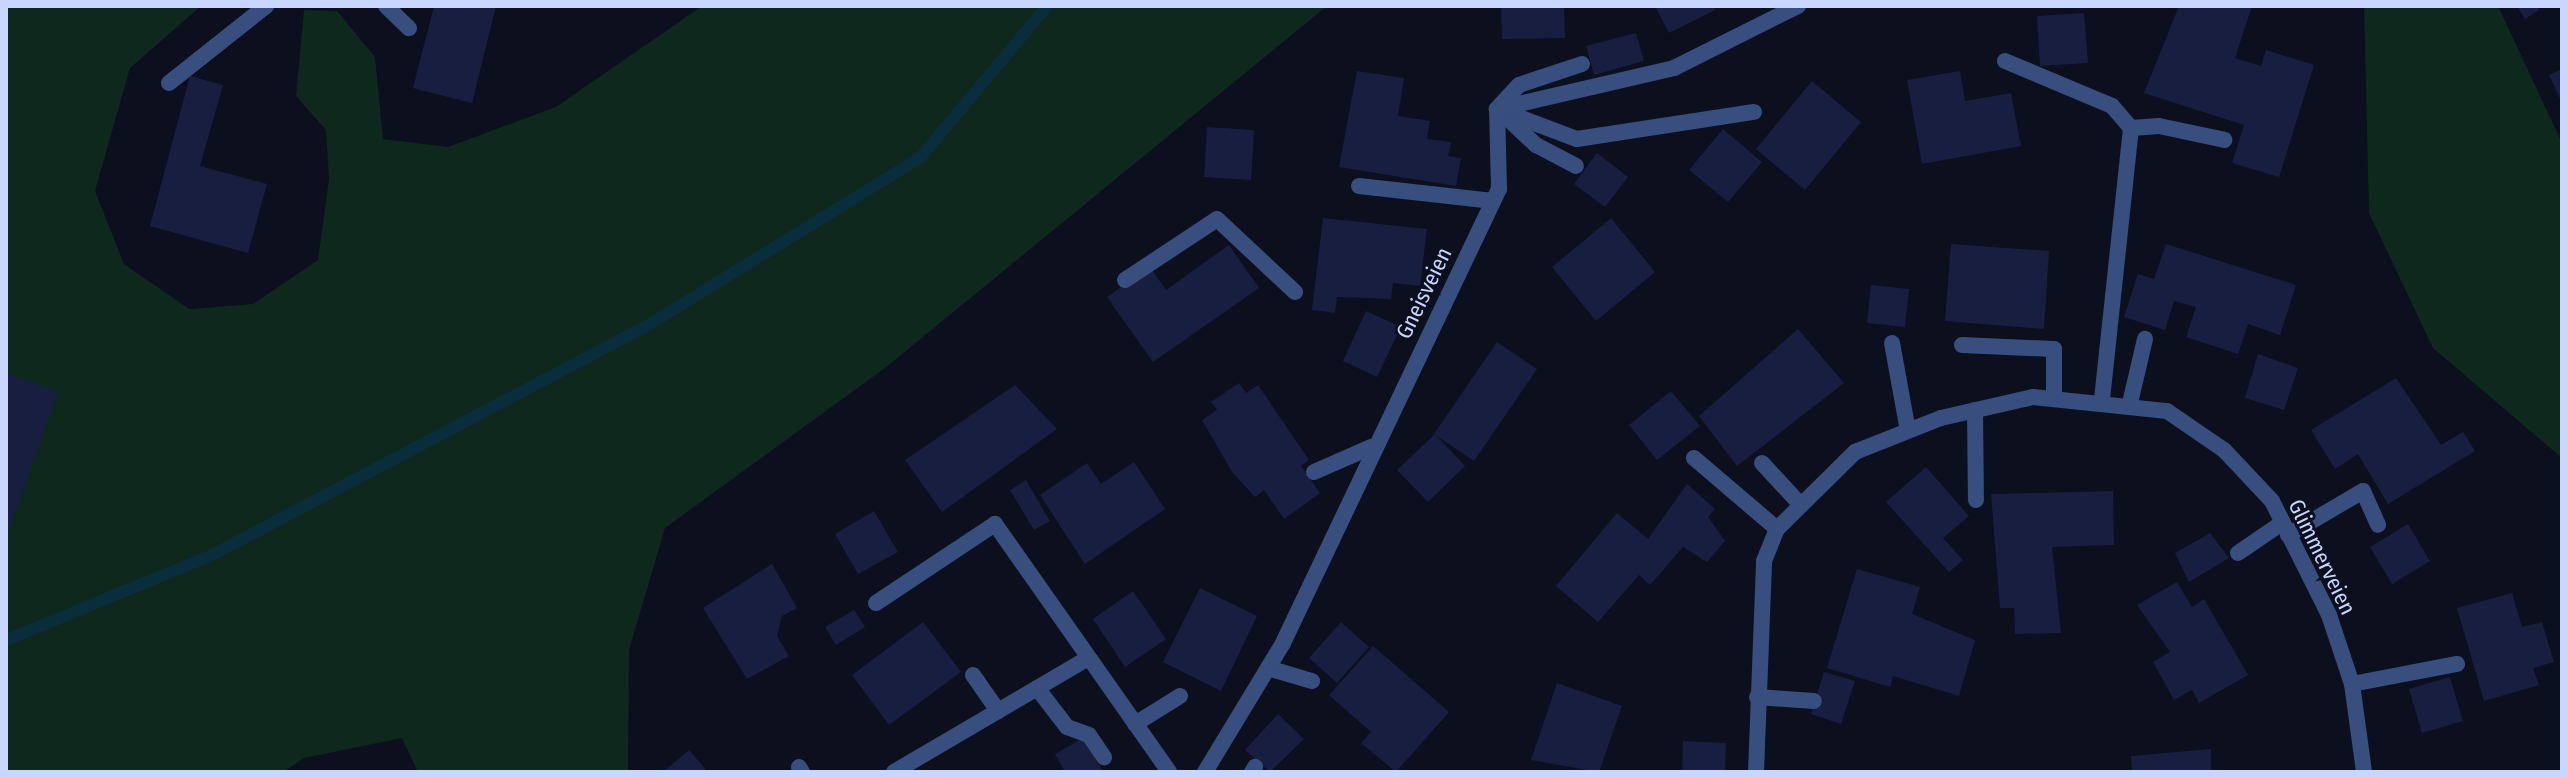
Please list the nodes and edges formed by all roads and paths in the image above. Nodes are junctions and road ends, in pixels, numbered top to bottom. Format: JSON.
{"nodes":[{"id":1,"x":266,"y":6,"type":"edge"},
{"id":2,"x":386,"y":6,"type":"edge"},
{"id":3,"x":1798,"y":6,"type":"edge"},
{"id":4,"x":409,"y":28,"type":"dead end"},
{"id":5,"x":2005,"y":61,"type":"dead end"},
{"id":6,"x":1582,"y":64,"type":"dead end"},
{"id":7,"x":169,"y":83,"type":"dead end"},
{"id":8,"x":1497,"y":109,"type":"junction"},
{"id":9,"x":1754,"y":112,"type":"dead end"},
{"id":10,"x":2131,"y":128,"type":"junction"},
{"id":11,"x":2225,"y":140,"type":"dead end"},
{"id":12,"x":1576,"y":166,"type":"dead end"},
{"id":13,"x":1359,"y":186,"type":"dead end"},
{"id":14,"x":1493,"y":201,"type":"junction"},
{"id":15,"x":1125,"y":280,"type":"dead end"},
{"id":16,"x":1295,"y":292,"type":"dead end"},
{"id":17,"x":2145,"y":339,"type":"dead end"},
{"id":18,"x":1892,"y":343,"type":"dead end"},
{"id":19,"x":1962,"y":345,"type":"dead end"},
{"id":20,"x":2054,"y":398,"type":"junction"},
{"id":21,"x":2102,"y":400,"type":"junction"},
{"id":22,"x":2130,"y":403,"type":"junction"},
{"id":23,"x":1975,"y":410,"type":"junction"},
{"id":24,"x":1908,"y":431,"type":"junction"},
{"id":25,"x":1371,"y":447,"type":"junction"},
{"id":26,"x":1694,"y":458,"type":"dead end"},
{"id":27,"x":1762,"y":463,"type":"dead end"},
{"id":28,"x":1314,"y":472,"type":"dead end"},
{"id":29,"x":1976,"y":500,"type":"dead end"},
{"id":30,"x":1799,"y":503,"type":"junction"},
{"id":31,"x":2378,"y":525,"type":"dead end"},
{"id":32,"x":1777,"y":529,"type":"junction"},
{"id":33,"x":2285,"y":529,"type":"junction"},
{"id":34,"x":2238,"y":553,"type":"dead end"},
{"id":35,"x":876,"y":603,"type":"dead end"},
{"id":36,"x":1088,"y":658,"type":"junction"},
{"id":37,"x":2457,"y":664,"type":"dead end"},
{"id":38,"x":1268,"y":668,"type":"junction"},
{"id":39,"x":973,"y":675,"type":"dead end"},
{"id":40,"x":1312,"y":681,"type":"dead end"},
{"id":41,"x":2352,"y":684,"type":"junction"},
{"id":42,"x":1037,"y":688,"type":"junction"},
{"id":43,"x":1180,"y":696,"type":"dead end"},
{"id":44,"x":1757,"y":697,"type":"junction"},
{"id":45,"x":1814,"y":701,"type":"dead end"},
{"id":46,"x":998,"y":711,"type":"junction"},
{"id":47,"x":1135,"y":724,"type":"junction"},
{"id":48,"x":1104,"y":757,"type":"dead end"},
{"id":49,"x":894,"y":772,"type":"edge"},
{"id":50,"x":1169,"y":772,"type":"edge"},
{"id":51,"x":1205,"y":772,"type":"edge"},
{"id":52,"x":1756,"y":772,"type":"edge"},
{"id":53,"x":2364,"y":772,"type":"edge"}],
"edges":[{"from":1,"to":7,"type":"street"},
{"from":2,"to":4,"type":"street"},
{"from":3,"to":8,"type":"street"},
{"from":5,"to":10,"type":"street"},
{"from":6,"to":8,"type":"street"},
{"from":8,"to":9,"type":"street"},
{"from":8,"to":12,"type":"street"},
{"from":8,"to":14,"type":"street","name":"Gneisveien"},
{"from":10,"to":11,"type":"street"},
{"from":10,"to":21,"type":"street"},
{"from":13,"to":14,"type":"street"},
{"from":14,"to":25,"type":"street","name":"Gneisveien"},
{"from":15,"to":16,"type":"street"},
{"from":17,"to":22,"type":"street"},
{"from":18,"to":24,"type":"street"},
{"from":19,"to":20,"type":"street"},
{"from":20,"to":21,"type":"street","name":"Glimmerveien"},
{"from":20,"to":23,"type":"street","name":"Glimmerveien"},
{"from":21,"to":22,"type":"street","name":"Glimmerveien"},
{"from":22,"to":33,"type":"street","name":"Glimmerveien"},
{"from":23,"to":24,"type":"street","name":"Glimmerveien"},
{"from":23,"to":29,"type":"street"},
{"from":24,"to":30,"type":"street","name":"Glimmerveien"},
{"from":25,"to":28,"type":"street"},
{"from":25,"to":38,"type":"street","name":"Gneisveien"},
{"from":26,"to":32,"type":"street"},
{"from":27,"to":30,"type":"street"},
{"from":30,"to":32,"type":"street","name":"Glimmerveien"},
{"from":31,"to":33,"type":"street"},
{"from":32,"to":44,"type":"street","name":"Glimmerveien"},
{"from":33,"to":34,"type":"street"},
{"from":33,"to":41,"type":"street","name":"Glimmerveien"},
{"from":35,"to":36,"type":"street"},
{"from":36,"to":42,"type":"street"},
{"from":36,"to":47,"type":"street"},
{"from":37,"to":41,"type":"street"},
{"from":38,"to":40,"type":"street"},
{"from":38,"to":51,"type":"street","name":"Gneisveien"},
{"from":39,"to":46,"type":"street"},
{"from":41,"to":53,"type":"street","name":"Glimmerveien"},
{"from":42,"to":46,"type":"street"},
{"from":42,"to":48,"type":"street"},
{"from":43,"to":47,"type":"street"},
{"from":44,"to":45,"type":"street"},
{"from":44,"to":52,"type":"street","name":"Glimmerveien"},
{"from":46,"to":49,"type":"street"},
{"from":47,"to":50,"type":"street"}]}
